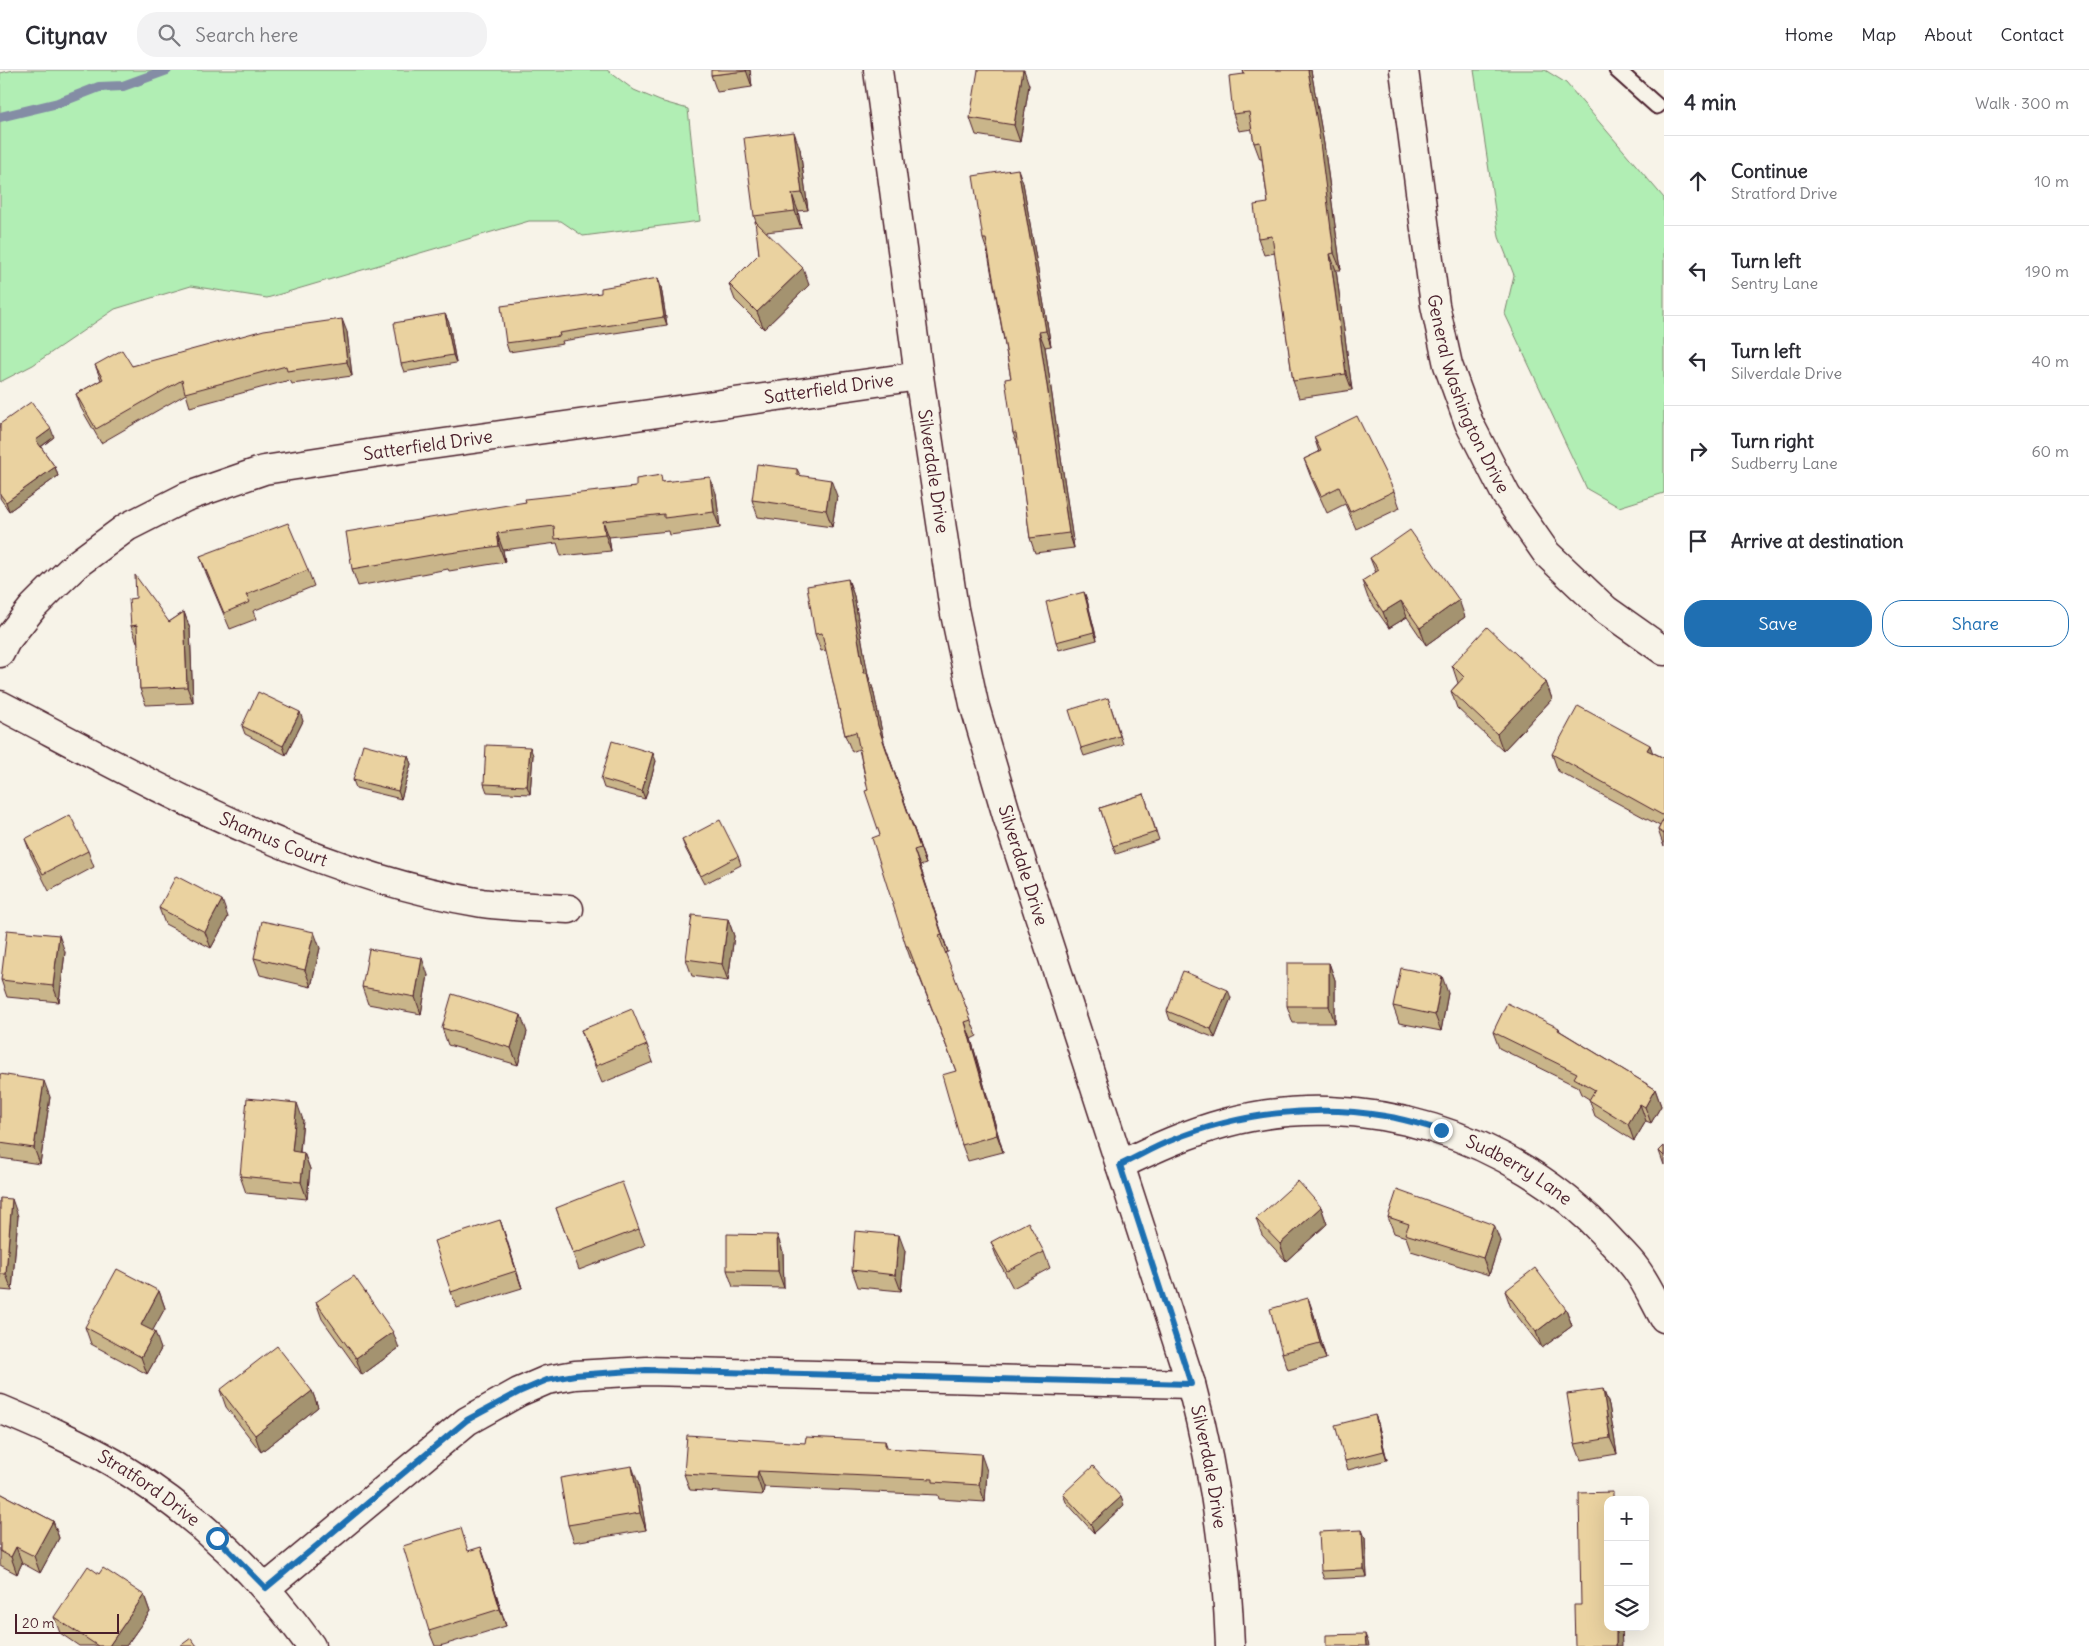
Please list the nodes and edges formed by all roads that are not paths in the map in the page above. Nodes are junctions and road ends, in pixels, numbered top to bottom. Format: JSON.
{"nodes":[{"id":1,"x":878,"y":70,"type":"edge"},
{"id":2,"x":1404,"y":70,"type":"edge"},
{"id":3,"x":1617,"y":70,"type":"edge"},
{"id":4,"x":1658,"y":106,"type":"dead end"},
{"id":5,"x":919,"y":376,"type":"junction"},
{"id":6,"x":1664,"y":651,"type":"edge"},
{"id":7,"x":0,"y":653,"type":"edge"},
{"id":8,"x":0,"y":705,"type":"edge"},
{"id":9,"x":569,"y":910,"type":"dead end"},
{"id":10,"x":1120,"y":1165,"type":"junction"},
{"id":11,"x":1664,"y":1318,"type":"edge"},
{"id":12,"x":1191,"y":1384,"type":"junction"},
{"id":13,"x":0,"y":1409,"type":"edge"},
{"id":14,"x":266,"y":1588,"type":"junction"},
{"id":15,"x":311,"y":1646,"type":"edge"},
{"id":16,"x":1230,"y":1646,"type":"edge"}],
"edges":[{"from":1,"to":5,"type":"street","name":"Silverdale Drive"},
{"from":2,"to":6,"type":"street","name":"General Washington Drive"},
{"from":3,"to":4,"type":"lane"},
{"from":5,"to":7,"type":"street","name":"Satterfield Drive"},
{"from":5,"to":10,"type":"street","name":"Silverdale Drive"},
{"from":8,"to":9,"type":"street","name":"Shamus Court"},
{"from":10,"to":11,"type":"street","name":"Sudberry Lane"},
{"from":10,"to":12,"type":"street","name":"Silverdale Drive"},
{"from":12,"to":14,"type":"street"},
{"from":12,"to":16,"type":"street","name":"Silverdale Drive"},
{"from":13,"to":14,"type":"street","name":"Stratford Drive"},
{"from":14,"to":15,"type":"street","name":"Stratford Drive"}]}
